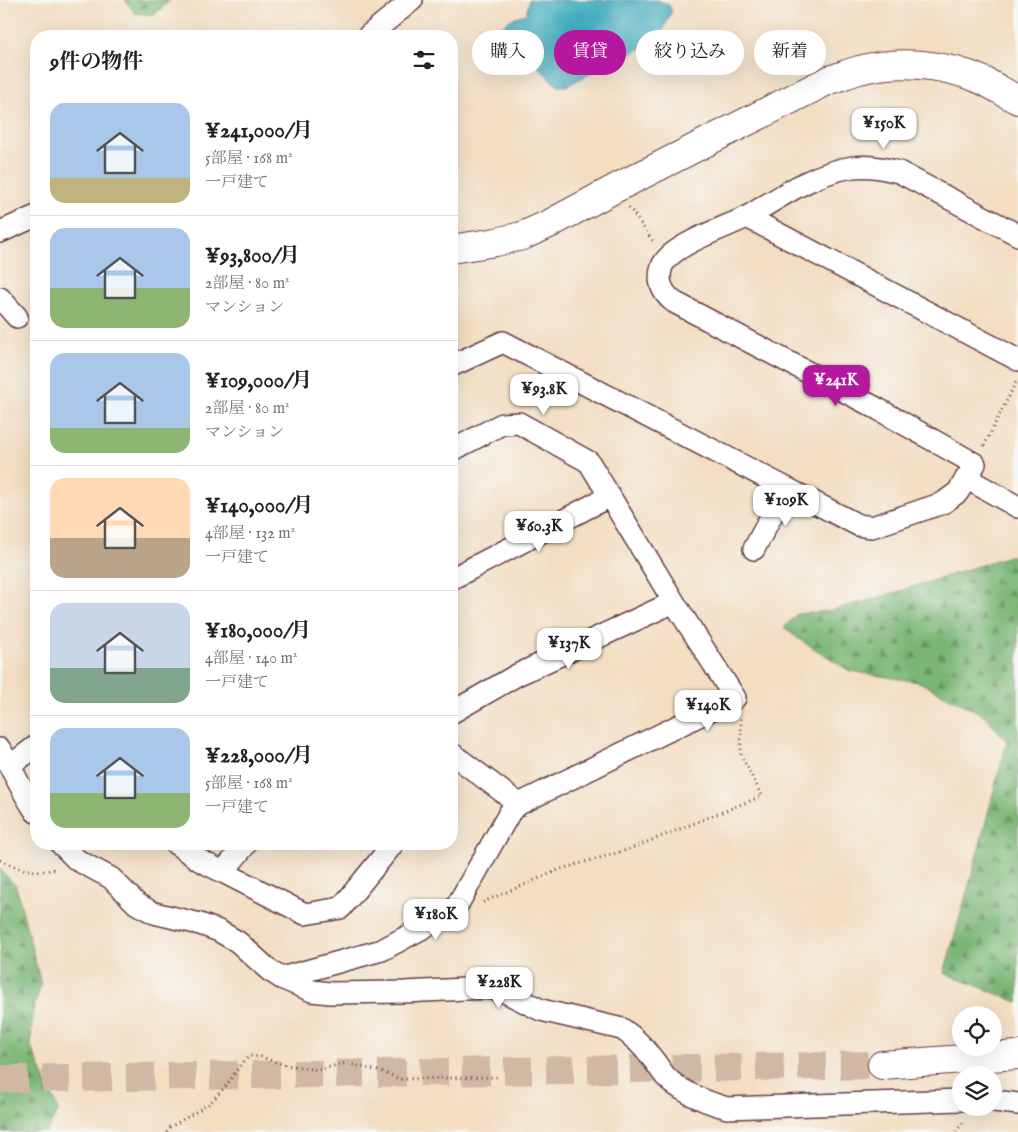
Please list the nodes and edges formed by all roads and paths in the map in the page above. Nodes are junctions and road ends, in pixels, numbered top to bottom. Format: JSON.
{"nodes":[{"id":1,"x":412,"y":0,"type":"edge"},
{"id":2,"x":375,"y":30,"type":"edge"},
{"id":3,"x":1018,"y":100,"type":"edge"},
{"id":4,"x":616,"y":188,"type":"junction"},
{"id":5,"x":747,"y":216,"type":"junction"},
{"id":6,"x":30,"y":219,"type":"edge"},
{"id":7,"x":0,"y":232,"type":"edge"},
{"id":8,"x":1018,"y":235,"type":"edge"},
{"id":9,"x":458,"y":248,"type":"edge"},
{"id":10,"x":665,"y":260,"type":"junction"},
{"id":11,"x":0,"y":298,"type":"edge"},
{"id":12,"x":17,"y":317,"type":"dead end"},
{"id":13,"x":1018,"y":360,"type":"edge"},
{"id":14,"x":458,"y":363,"type":"edge"},
{"id":15,"x":1018,"y":377,"type":"edge"},
{"id":16,"x":458,"y":447,"type":"edge"},
{"id":17,"x":970,"y":471,"type":"junction"},
{"id":18,"x":786,"y":488,"type":"junction"},
{"id":19,"x":610,"y":496,"type":"junction"},
{"id":20,"x":1018,"y":507,"type":"edge"},
{"id":21,"x":754,"y":549,"type":"dead end"},
{"id":22,"x":458,"y":575,"type":"edge"},
{"id":23,"x":674,"y":602,"type":"junction"},
{"id":24,"x":736,"y":698,"type":"junction"},
{"id":25,"x":458,"y":709,"type":"edge"},
{"id":26,"x":30,"y":748,"type":"edge"},
{"id":27,"x":5,"y":757,"type":"edge"},
{"id":28,"x":458,"y":765,"type":"edge"},
{"id":29,"x":30,"y":804,"type":"edge"},
{"id":30,"x":519,"y":804,"type":"junction"},
{"id":31,"x":67,"y":850,"type":"edge"},
{"id":32,"x":184,"y":850,"type":"edge"},
{"id":33,"x":241,"y":850,"type":"edge"},
{"id":34,"x":388,"y":850,"type":"edge"},
{"id":35,"x":0,"y":860,"type":"edge"},
{"id":36,"x":76,"y":860,"type":"junction"},
{"id":37,"x":223,"y":872,"type":"junction"},
{"id":38,"x":454,"y":912,"type":"junction"},
{"id":39,"x":281,"y":978,"type":"junction"},
{"id":40,"x":1018,"y":1055,"type":"edge"},
{"id":41,"x":882,"y":1065,"type":"tunnel mouth"},
{"id":42,"x":498,"y":1077,"type":"dead end"},
{"id":43,"x":952,"y":1100,"type":"edge"},
{"id":44,"x":1002,"y":1102,"type":"edge"},
{"id":45,"x":1018,"y":1104,"type":"edge"},
{"id":46,"x":168,"y":1132,"type":"edge"}],
"edges":[{"from":1,"to":2,"type":"street"},
{"from":3,"to":4,"type":"street"},
{"from":4,"to":9,"type":"street"},
{"from":4,"to":10,"type":"path"},
{"from":5,"to":8,"type":"street"},
{"from":5,"to":10,"type":"street"},
{"from":5,"to":13,"type":"street"},
{"from":6,"to":7,"type":"street"},
{"from":10,"to":17,"type":"street"},
{"from":11,"to":12,"type":"street"},
{"from":14,"to":18,"type":"street"},
{"from":15,"to":17,"type":"path"},
{"from":16,"to":19,"type":"street"},
{"from":17,"to":18,"type":"street"},
{"from":17,"to":20,"type":"street"},
{"from":18,"to":21,"type":"street"},
{"from":19,"to":22,"type":"street"},
{"from":19,"to":23,"type":"street"},
{"from":23,"to":24,"type":"street"},
{"from":23,"to":25,"type":"street"},
{"from":24,"to":30,"type":"street"},
{"from":24,"to":38,"type":"path"},
{"from":26,"to":27,"type":"street"},
{"from":27,"to":29,"type":"street"},
{"from":28,"to":30,"type":"street"},
{"from":30,"to":38,"type":"street"},
{"from":31,"to":36,"type":"street"},
{"from":32,"to":37,"type":"street"},
{"from":33,"to":37,"type":"street"},
{"from":34,"to":37,"type":"street"},
{"from":35,"to":36,"type":"path"},
{"from":36,"to":39,"type":"street"},
{"from":38,"to":39,"type":"street"},
{"from":39,"to":43,"type":"street"},
{"from":40,"to":41,"type":"street"},
{"from":42,"to":46,"type":"path"},
{"from":44,"to":45,"type":"street"}]}
